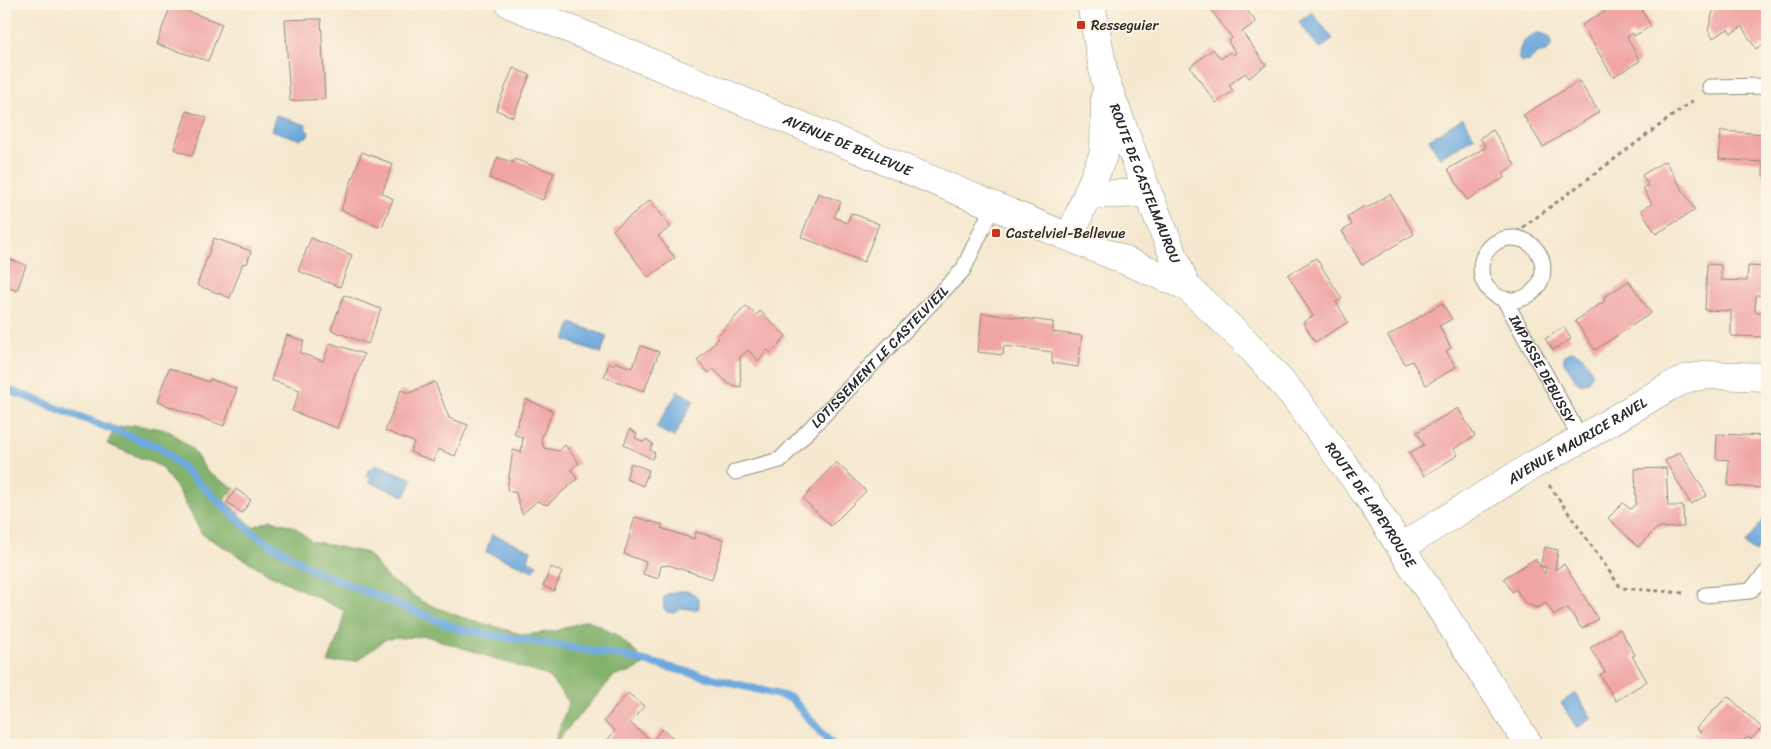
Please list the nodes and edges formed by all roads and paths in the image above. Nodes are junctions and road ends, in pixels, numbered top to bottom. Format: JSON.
{"nodes":[{"id":1,"x":510,"y":4,"type":"edge"},
{"id":2,"x":1091,"y":4,"type":"edge"},
{"id":3,"x":1105,"y":80,"type":"junction"},
{"id":4,"x":1767,"y":86,"type":"edge"},
{"id":5,"x":1710,"y":88,"type":"joint"},
{"id":6,"x":1148,"y":193,"type":"junction"},
{"id":7,"x":1087,"y":195,"type":"junction"},
{"id":8,"x":993,"y":206,"type":"junction"},
{"id":9,"x":1070,"y":237,"type":"junction"},
{"id":10,"x":1510,"y":238,"type":"junction"},
{"id":11,"x":1186,"y":286,"type":"junction"},
{"id":12,"x":1504,"y":299,"type":"junction"},
{"id":13,"x":1767,"y":378,"type":"edge"},
{"id":14,"x":1581,"y":439,"type":"junction"},
{"id":15,"x":1535,"y":464,"type":"junction"},
{"id":16,"x":735,"y":472,"type":"dead end"},
{"id":17,"x":1401,"y":547,"type":"junction"},
{"id":18,"x":1767,"y":572,"type":"edge"},
{"id":19,"x":1705,"y":595,"type":"joint"},
{"id":20,"x":1529,"y":745,"type":"edge"}],
"edges":[{"from":1,"to":8,"type":"street","name":"AVENUE DE BELLEVUE"},
{"from":2,"to":3,"type":"street","name":"ROUTE DE CASTELMAUROU"},
{"from":3,"to":6,"type":"street","name":"ROUTE DE CASTELMAUROU"},
{"from":3,"to":7,"type":"street","name":"ROUTE DE CASTELMAUROU"},
{"from":4,"to":5,"type":"lane"},
{"from":5,"to":10,"type":"path"},
{"from":6,"to":7,"type":"street"},
{"from":6,"to":11,"type":"street","name":"ROUTE DE CASTELMAUROU"},
{"from":7,"to":9,"type":"street","name":"ROUTE DE CASTELMAUROU"},
{"from":8,"to":9,"type":"street","name":"AVENUE DE BELLEVUE"},
{"from":8,"to":16,"type":"lane","name":"LOTISSEMENT LE CASTELVIEIL"},
{"from":9,"to":11,"type":"street","name":"AVENUE DE BELLEVUE"},
{"from":10,"to":12,"type":"lane","name":"IMPASSE DEBUSSY"},
{"from":10,"to":12,"type":"lane","name":"IMPASSE DEBUSSY"},
{"from":11,"to":17,"type":"street","name":"ROUTE DE LAPEYROUSE"},
{"from":12,"to":14,"type":"lane","name":"IMPASSE DEBUSSY"},
{"from":13,"to":14,"type":"street","name":"AVENUE MAURICE RAVEL"},
{"from":14,"to":15,"type":"street","name":"AVENUE MAURICE RAVEL"},
{"from":15,"to":17,"type":"street","name":"AVENUE MAURICE RAVEL"},
{"from":15,"to":19,"type":"path"},
{"from":17,"to":20,"type":"street","name":"ROUTE DE LAPEYROUSE"},
{"from":18,"to":19,"type":"lane"}]}
